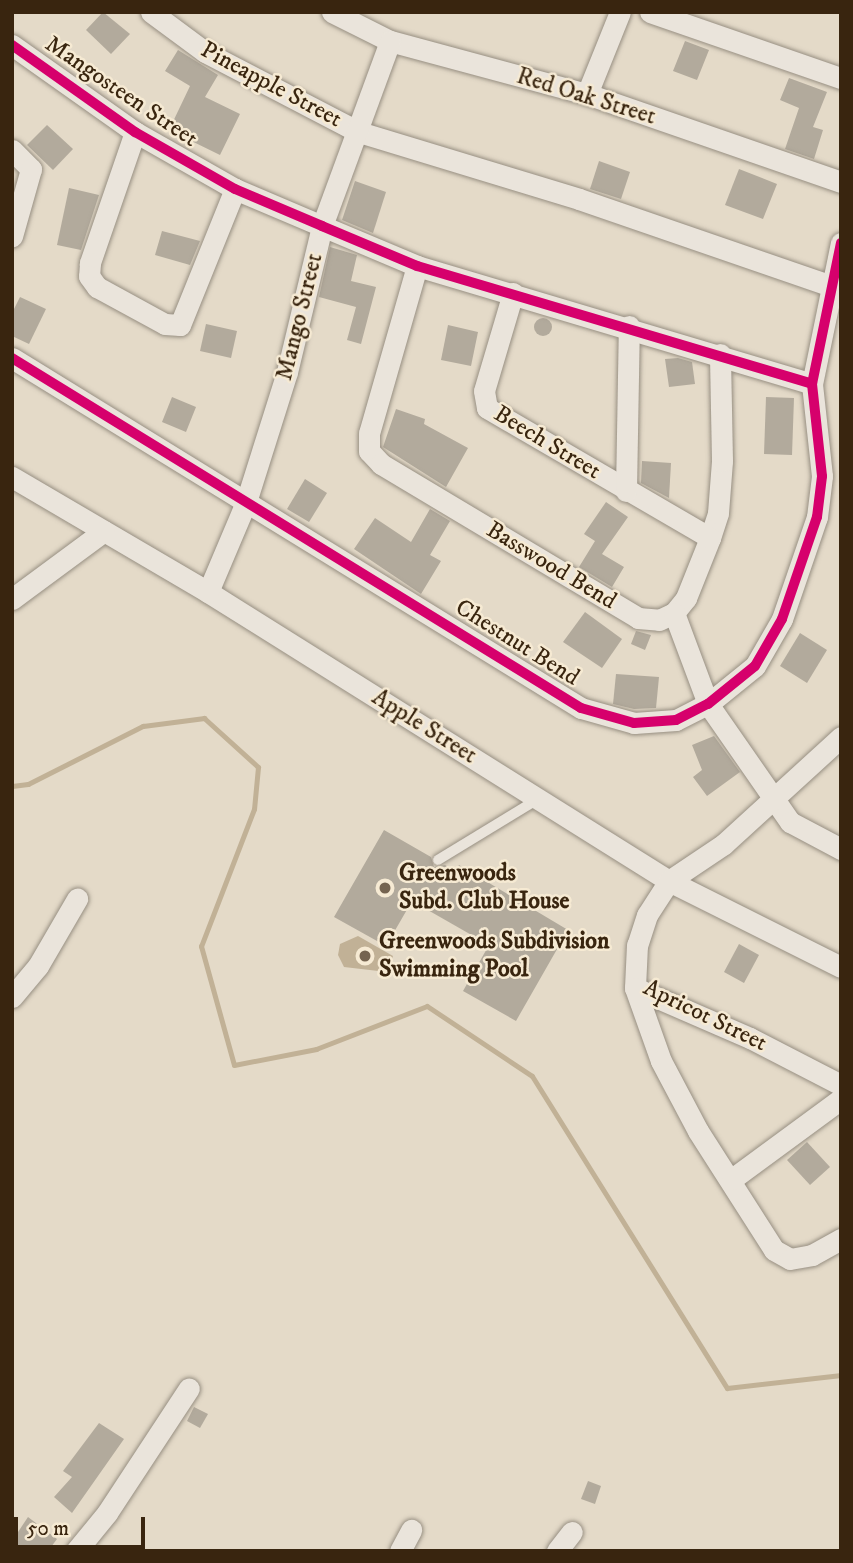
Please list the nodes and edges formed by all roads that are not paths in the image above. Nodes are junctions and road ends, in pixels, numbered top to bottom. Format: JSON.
{"nodes":[{"id":1,"x":151,"y":12,"type":"edge"},
{"id":2,"x":332,"y":12,"type":"edge"},
{"id":3,"x":620,"y":12,"type":"edge"},
{"id":4,"x":650,"y":12,"type":"edge"},
{"id":5,"x":390,"y":41,"type":"junction"},
{"id":6,"x":12,"y":45,"type":"edge"},
{"id":7,"x":841,"y":78,"type":"edge"},
{"id":8,"x":587,"y":94,"type":"junction"},
{"id":9,"x":135,"y":132,"type":"junction"},
{"id":10,"x":359,"y":132,"type":"junction"},
{"id":11,"x":12,"y":150,"type":"edge"},
{"id":12,"x":841,"y":182,"type":"edge"},
{"id":13,"x":235,"y":189,"type":"junction"},
{"id":14,"x":322,"y":226,"type":"junction"},
{"id":15,"x":12,"y":236,"type":"edge"},
{"id":16,"x":841,"y":243,"type":"edge"},
{"id":17,"x":417,"y":265,"type":"junction"},
{"id":18,"x":829,"y":285,"type":"junction"},
{"id":19,"x":513,"y":293,"type":"junction"},
{"id":20,"x":629,"y":327,"type":"junction"},
{"id":21,"x":720,"y":354,"type":"junction"},
{"id":22,"x":12,"y":358,"type":"edge"},
{"id":23,"x":812,"y":384,"type":"junction"},
{"id":24,"x":12,"y":477,"type":"edge"},
{"id":25,"x":626,"y":491,"type":"junction"},
{"id":26,"x":246,"y":502,"type":"junction"},
{"id":27,"x":104,"y":531,"type":"junction"},
{"id":28,"x":710,"y":538,"type":"junction"},
{"id":29,"x":208,"y":592,"type":"junction"},
{"id":30,"x":12,"y":600,"type":"edge"},
{"id":31,"x":674,"y":613,"type":"junction"},
{"id":32,"x":708,"y":704,"type":"junction"},
{"id":33,"x":841,"y":737,"type":"edge"},
{"id":34,"x":538,"y":799,"type":"junction"},
{"id":35,"x":775,"y":800,"type":"junction"},
{"id":36,"x":841,"y":849,"type":"edge"},
{"id":37,"x":438,"y":860,"type":"dead end"},
{"id":38,"x":669,"y":881,"type":"junction"},
{"id":39,"x":77,"y":899,"type":"dead end"},
{"id":40,"x":841,"y":967,"type":"edge"},
{"id":41,"x":635,"y":988,"type":"junction"},
{"id":42,"x":12,"y":997,"type":"edge"},
{"id":43,"x":841,"y":1085,"type":"edge"},
{"id":44,"x":841,"y":1099,"type":"edge"},
{"id":45,"x":732,"y":1179,"type":"junction"},
{"id":46,"x":841,"y":1239,"type":"edge"},
{"id":47,"x":188,"y":1388,"type":"dead end"},
{"id":48,"x":411,"y":1530,"type":"dead end"},
{"id":49,"x":572,"y":1532,"type":"dead end"},
{"id":50,"x":76,"y":1551,"type":"edge"},
{"id":51,"x":400,"y":1551,"type":"edge"},
{"id":52,"x":557,"y":1551,"type":"edge"}],
"edges":[{"from":1,"to":10,"type":"street","name":"Pineapple Street"},
{"from":2,"to":5,"type":"street","name":"Red Oak Street"},
{"from":3,"to":8,"type":"street"},
{"from":4,"to":7,"type":"street"},
{"from":5,"to":8,"type":"street","name":"Red Oak Street"},
{"from":5,"to":10,"type":"street","name":"Mango Street"},
{"from":6,"to":9,"type":"street","name":"Mangosteen Street"},
{"from":8,"to":12,"type":"street","name":"Red Oak Street"},
{"from":9,"to":13,"type":"street","name":"Mangosteen Street"},
{"from":9,"to":13,"type":"street"},
{"from":10,"to":14,"type":"street","name":"Mango Street"},
{"from":10,"to":18,"type":"street","name":"Pineapple Street"},
{"from":11,"to":15,"type":"street"},
{"from":13,"to":14,"type":"street","name":"Mangosteen Street"},
{"from":14,"to":17,"type":"street","name":"Mangosteen Street"},
{"from":14,"to":26,"type":"street","name":"Mango Street"},
{"from":16,"to":18,"type":"street","name":"Chestnut Bend"},
{"from":17,"to":19,"type":"street","name":"Mangosteen Street"},
{"from":17,"to":31,"type":"street","name":"Basswood Bend"},
{"from":18,"to":23,"type":"street","name":"Chestnut Bend"},
{"from":19,"to":20,"type":"street","name":"Mangosteen Street"},
{"from":19,"to":25,"type":"street","name":"Beech Street"},
{"from":20,"to":21,"type":"street","name":"Mangosteen Street"},
{"from":20,"to":25,"type":"street"},
{"from":21,"to":23,"type":"street","name":"Mangosteen Street"},
{"from":21,"to":28,"type":"street"},
{"from":22,"to":26,"type":"street","name":"Chestnut Bend"},
{"from":23,"to":32,"type":"street","name":"Chestnut Bend"},
{"from":24,"to":27,"type":"street","name":"Apple Street"},
{"from":25,"to":28,"type":"street","name":"Beech Street"},
{"from":26,"to":29,"type":"street","name":"Mango Street"},
{"from":26,"to":32,"type":"street","name":"Chestnut Bend"},
{"from":27,"to":29,"type":"street","name":"Apple Street"},
{"from":27,"to":30,"type":"street"},
{"from":28,"to":31,"type":"street"},
{"from":29,"to":34,"type":"street","name":"Apple Street"},
{"from":31,"to":32,"type":"street"},
{"from":32,"to":35,"type":"street"},
{"from":33,"to":35,"type":"street","name":"Apricot Street"},
{"from":34,"to":37,"type":"lane"},
{"from":34,"to":38,"type":"street","name":"Apple Street"},
{"from":35,"to":36,"type":"street"},
{"from":35,"to":38,"type":"street","name":"Apricot Street"},
{"from":38,"to":40,"type":"street","name":"Apple Street"},
{"from":38,"to":41,"type":"street","name":"Apricot Street"},
{"from":39,"to":42,"type":"street"},
{"from":41,"to":43,"type":"street","name":"Apricot Street"},
{"from":41,"to":45,"type":"street"},
{"from":44,"to":45,"type":"street"},
{"from":45,"to":46,"type":"street"},
{"from":47,"to":50,"type":"street"},
{"from":48,"to":51,"type":"street"},
{"from":49,"to":52,"type":"street"}]}
